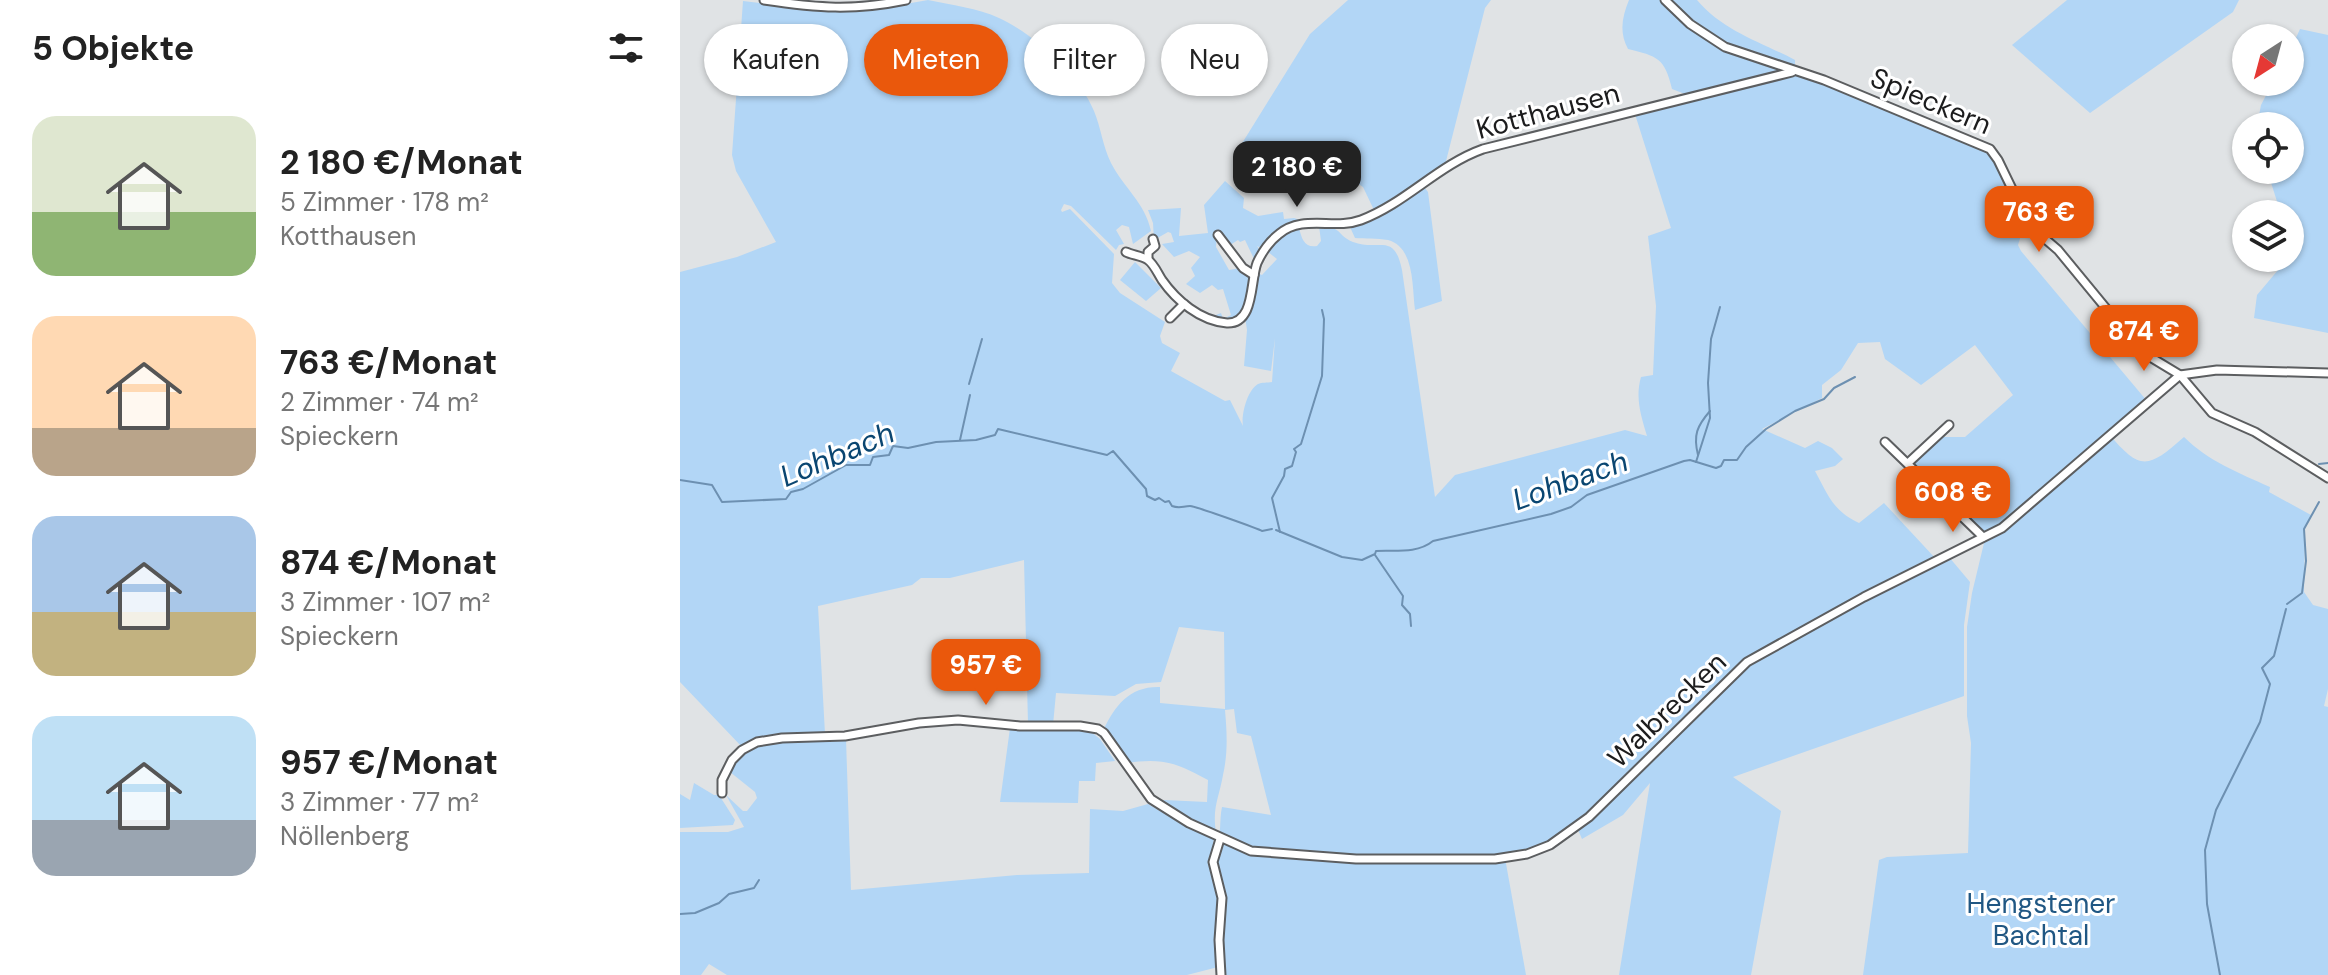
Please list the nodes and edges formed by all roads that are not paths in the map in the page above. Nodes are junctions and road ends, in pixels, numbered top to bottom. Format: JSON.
{"nodes":[{"id":1,"x":764,"y":0,"type":"edge"},
{"id":2,"x":906,"y":0,"type":"edge"},
{"id":3,"x":1665,"y":0,"type":"edge"},
{"id":4,"x":1798,"y":71,"type":"junction"},
{"id":5,"x":1218,"y":235,"type":"dead end"},
{"id":6,"x":1153,"y":239,"type":"dead end"},
{"id":7,"x":1126,"y":252,"type":"dead end"},
{"id":8,"x":1148,"y":259,"type":"junction"},
{"id":9,"x":1254,"y":275,"type":"junction"},
{"id":10,"x":1184,"y":304,"type":"junction"},
{"id":11,"x":1170,"y":318,"type":"dead end"},
{"id":12,"x":2328,"y":373,"type":"edge"},
{"id":13,"x":2180,"y":375,"type":"junction"},
{"id":14,"x":1949,"y":425,"type":"dead end"},
{"id":15,"x":1885,"y":442,"type":"dead end"},
{"id":16,"x":1908,"y":463,"type":"junction"},
{"id":17,"x":2328,"y":478,"type":"edge"},
{"id":18,"x":1983,"y":537,"type":"junction"},
{"id":19,"x":722,"y":793,"type":"dead end"},
{"id":20,"x":1220,"y":839,"type":"junction"},
{"id":21,"x":1221,"y":975,"type":"edge"}],
"edges":[{"from":1,"to":2,"type":"street"},
{"from":3,"to":4,"type":"street","name":"Spieckern"},
{"from":4,"to":9,"type":"street","name":"Kotthausen"},
{"from":4,"to":13,"type":"street","name":"Spieckern"},
{"from":5,"to":9,"type":"street"},
{"from":6,"to":8,"type":"street"},
{"from":7,"to":8,"type":"street"},
{"from":8,"to":10,"type":"street","name":"Kotthausen"},
{"from":9,"to":10,"type":"street","name":"Kotthausen"},
{"from":10,"to":11,"type":"street"},
{"from":12,"to":13,"type":"street"},
{"from":13,"to":17,"type":"street","name":"Spieckern"},
{"from":13,"to":18,"type":"street","name":"Walbrecken"},
{"from":14,"to":16,"type":"street"},
{"from":15,"to":16,"type":"street"},
{"from":16,"to":18,"type":"street"},
{"from":18,"to":20,"type":"street","name":"Walbrecken"},
{"from":19,"to":20,"type":"street","name":"Walbrecken"},
{"from":20,"to":21,"type":"street"}]}
